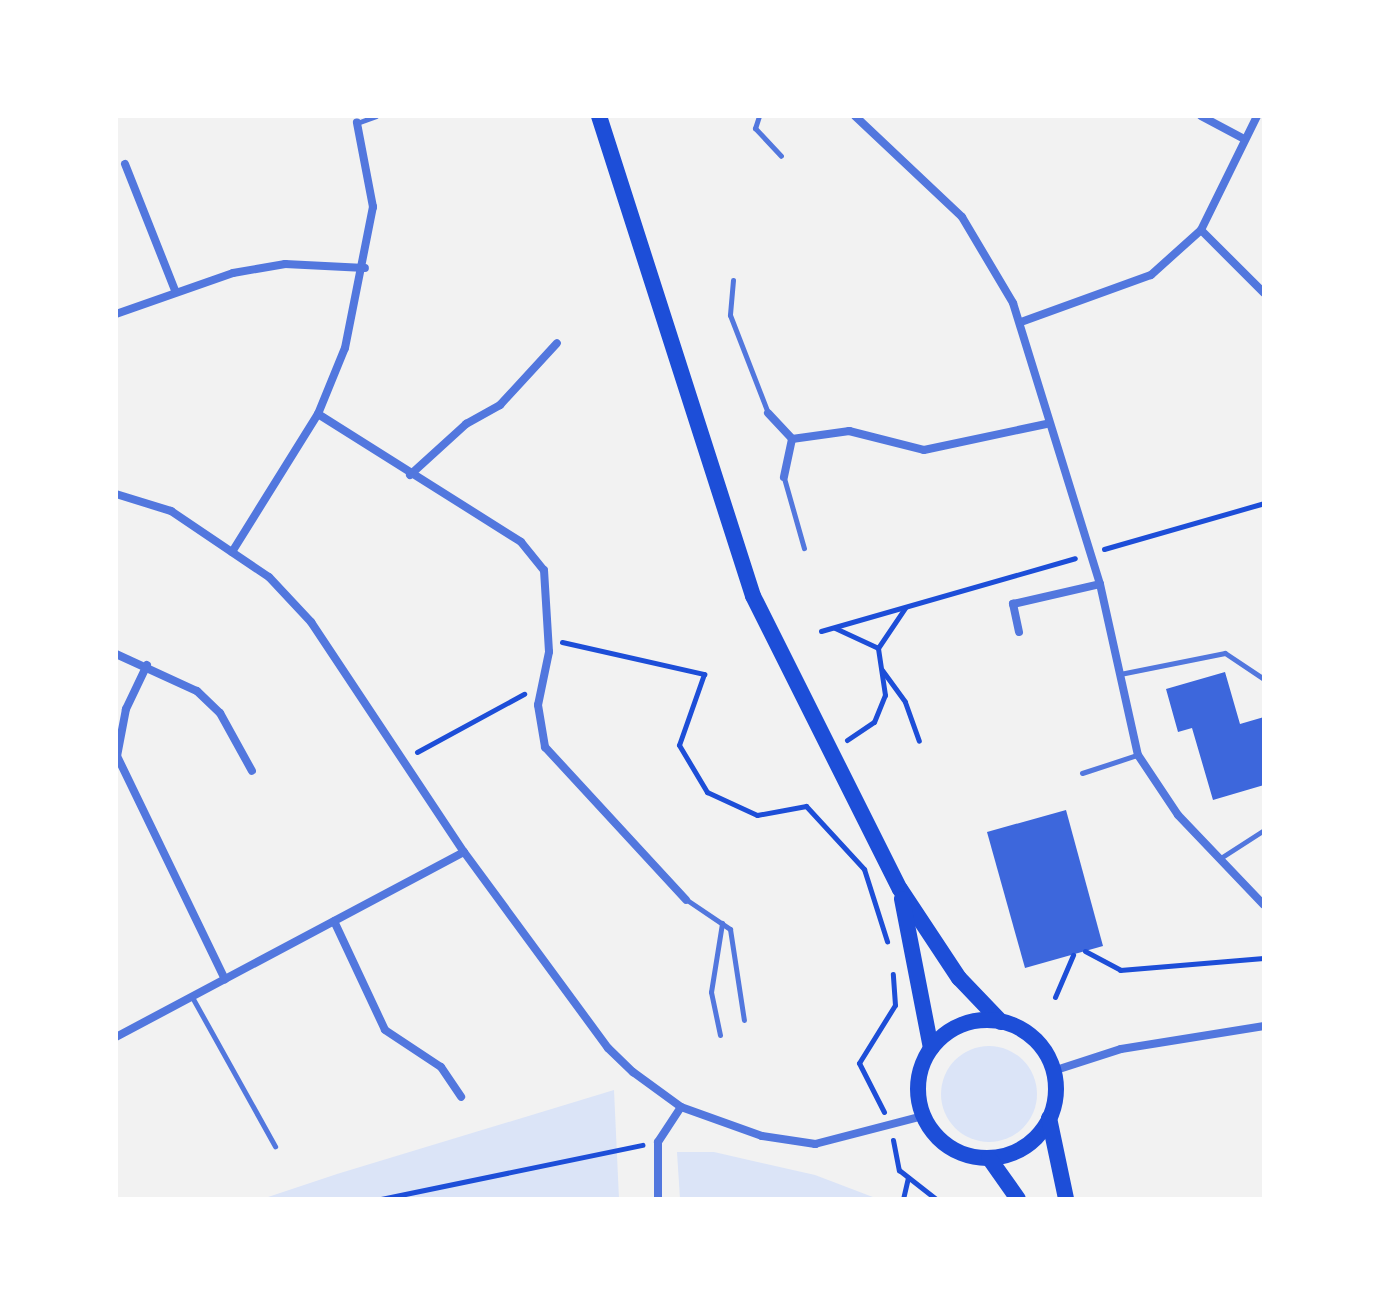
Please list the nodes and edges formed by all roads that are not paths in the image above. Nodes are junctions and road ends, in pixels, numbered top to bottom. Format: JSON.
{"nodes":[{"id":1,"x":376,"y":116,"type":"edge"},
{"id":2,"x":599,"y":116,"type":"edge"},
{"id":3,"x":759,"y":116,"type":"edge"},
{"id":4,"x":855,"y":116,"type":"edge"},
{"id":5,"x":1201,"y":116,"type":"edge"},
{"id":6,"x":1257,"y":116,"type":"edge"},
{"id":7,"x":357,"y":123,"type":"joint"},
{"id":8,"x":1244,"y":139,"type":"junction"},
{"id":9,"x":781,"y":156,"type":"dead end"},
{"id":10,"x":125,"y":164,"type":"dead end"},
{"id":11,"x":1201,"y":230,"type":"junction"},
{"id":12,"x":365,"y":268,"type":"junction"},
{"id":13,"x":733,"y":280,"type":"dead end"},
{"id":14,"x":175,"y":290,"type":"junction"},
{"id":15,"x":1264,"y":293,"type":"edge"},
{"id":16,"x":116,"y":314,"type":"edge"},
{"id":17,"x":1021,"y":322,"type":"junction"},
{"id":18,"x":557,"y":343,"type":"dead end"},
{"id":19,"x":768,"y":413,"type":"joint"},
{"id":20,"x":318,"y":414,"type":"junction"},
{"id":21,"x":1046,"y":424,"type":"junction"},
{"id":22,"x":792,"y":439,"type":"junction"},
{"id":23,"x":410,"y":475,"type":"junction"},
{"id":24,"x":784,"y":477,"type":"joint"},
{"id":25,"x":116,"y":494,"type":"edge"},
{"id":26,"x":804,"y":548,"type":"dead end"},
{"id":27,"x":232,"y":552,"type":"junction"},
{"id":28,"x":1100,"y":584,"type":"junction"},
{"id":29,"x":1019,"y":632,"type":"dead end"},
{"id":30,"x":116,"y":654,"type":"edge"},
{"id":31,"x":147,"y":665,"type":"junction"},
{"id":32,"x":1120,"y":674,"type":"junction"},
{"id":33,"x":1264,"y":679,"type":"edge"},
{"id":34,"x":1138,"y":755,"type":"junction"},
{"id":35,"x":252,"y":771,"type":"dead end"},
{"id":36,"x":1082,"y":773,"type":"dead end"},
{"id":37,"x":1264,"y":830,"type":"edge"},
{"id":38,"x":464,"y":852,"type":"junction"},
{"id":39,"x":1218,"y":860,"type":"junction"},
{"id":40,"x":900,"y":889,"type":"junction"},
{"id":41,"x":686,"y":900,"type":"joint"},
{"id":42,"x":1264,"y":905,"type":"edge"},
{"id":43,"x":334,"y":921,"type":"junction"},
{"id":44,"x":722,"y":923,"type":"junction"},
{"id":45,"x":225,"y":979,"type":"junction"},
{"id":46,"x":192,"y":997,"type":"junction"},
{"id":47,"x":744,"y":1020,"type":"dead end"},
{"id":48,"x":1001,"y":1022,"type":"junction"},
{"id":49,"x":1264,"y":1026,"type":"edge"},
{"id":50,"x":720,"y":1035,"type":"dead end"},
{"id":51,"x":116,"y":1037,"type":"edge"},
{"id":52,"x":931,"y":1048,"type":"junction"},
{"id":53,"x":1053,"y":1071,"type":"junction"},
{"id":54,"x":461,"y":1097,"type":"dead end"},
{"id":55,"x":681,"y":1107,"type":"junction"},
{"id":56,"x":923,"y":1116,"type":"junction"},
{"id":57,"x":1049,"y":1118,"type":"junction"},
{"id":58,"x":275,"y":1146,"type":"dead end"},
{"id":59,"x":989,"y":1158,"type":"junction"},
{"id":60,"x":658,"y":1199,"type":"edge"},
{"id":61,"x":1018,"y":1199,"type":"edge"},
{"id":62,"x":1066,"y":1199,"type":"edge"}],
"edges":[{"from":1,"to":7,"type":"lane"},
{"from":2,"to":40,"type":"main road"},
{"from":3,"to":9,"type":"lane"},
{"from":4,"to":17,"type":"street"},
{"from":5,"to":8,"type":"street"},
{"from":6,"to":8,"type":"street"},
{"from":7,"to":12,"type":"street"},
{"from":8,"to":11,"type":"street"},
{"from":10,"to":14,"type":"street"},
{"from":11,"to":15,"type":"street"},
{"from":11,"to":17,"type":"street"},
{"from":12,"to":14,"type":"street"},
{"from":12,"to":20,"type":"street"},
{"from":13,"to":19,"type":"lane"},
{"from":14,"to":16,"type":"street"},
{"from":17,"to":21,"type":"street"},
{"from":18,"to":23,"type":"street"},
{"from":19,"to":22,"type":"street"},
{"from":20,"to":23,"type":"street"},
{"from":20,"to":27,"type":"street"},
{"from":21,"to":22,"type":"street"},
{"from":21,"to":28,"type":"street"},
{"from":22,"to":24,"type":"street"},
{"from":23,"to":41,"type":"street"},
{"from":24,"to":26,"type":"lane"},
{"from":25,"to":27,"type":"street"},
{"from":27,"to":38,"type":"street"},
{"from":28,"to":29,"type":"street"},
{"from":28,"to":32,"type":"street"},
{"from":30,"to":31,"type":"street"},
{"from":31,"to":35,"type":"street"},
{"from":31,"to":45,"type":"street"},
{"from":32,"to":33,"type":"lane"},
{"from":32,"to":34,"type":"street"},
{"from":34,"to":36,"type":"lane"},
{"from":34,"to":39,"type":"street"},
{"from":37,"to":39,"type":"lane"},
{"from":38,"to":43,"type":"street"},
{"from":38,"to":55,"type":"street"},
{"from":39,"to":42,"type":"street"},
{"from":40,"to":48,"type":"main road"},
{"from":40,"to":52,"type":"main road"},
{"from":41,"to":44,"type":"lane"},
{"from":43,"to":45,"type":"street"},
{"from":43,"to":54,"type":"street"},
{"from":44,"to":47,"type":"lane"},
{"from":44,"to":50,"type":"lane"},
{"from":45,"to":46,"type":"street"},
{"from":46,"to":51,"type":"street"},
{"from":46,"to":58,"type":"lane"},
{"from":48,"to":52,"type":"main road"},
{"from":48,"to":53,"type":"main road"},
{"from":49,"to":53,"type":"street"},
{"from":52,"to":56,"type":"main road"},
{"from":53,"to":57,"type":"main road"},
{"from":55,"to":56,"type":"street"},
{"from":55,"to":60,"type":"street"},
{"from":56,"to":59,"type":"main road"},
{"from":57,"to":59,"type":"main road"},
{"from":57,"to":62,"type":"main road"},
{"from":59,"to":61,"type":"main road"}]}
